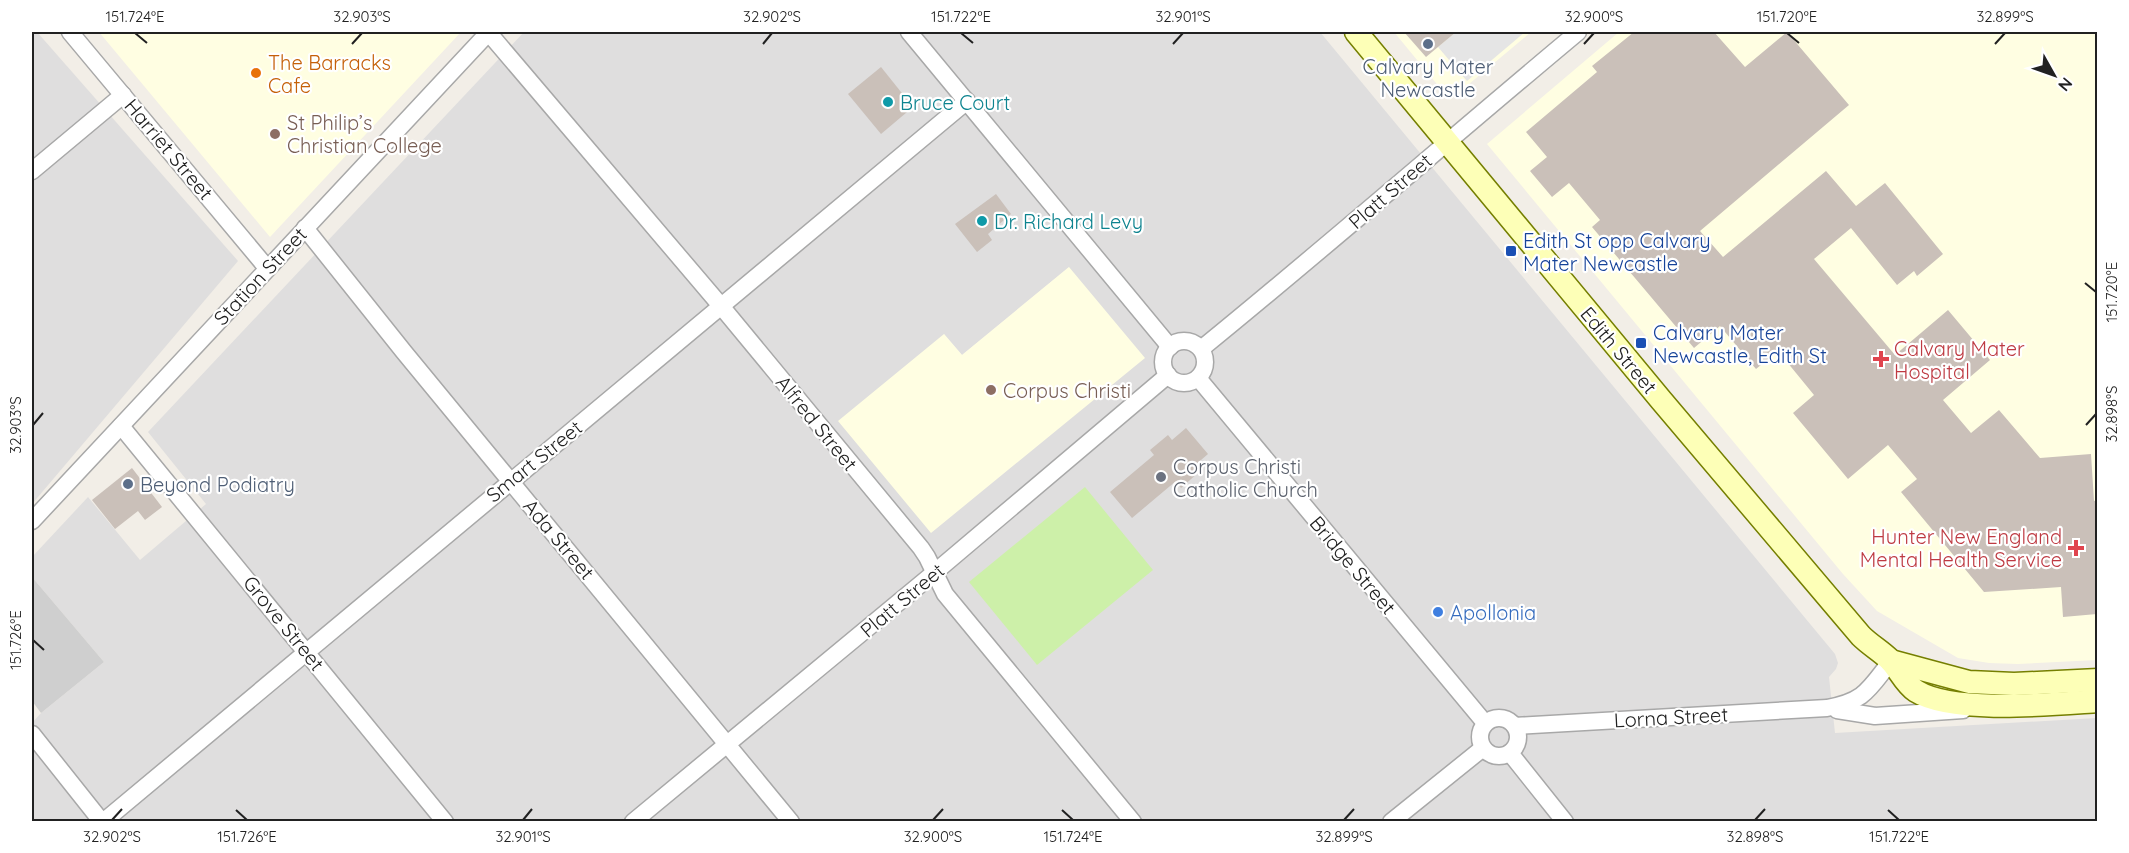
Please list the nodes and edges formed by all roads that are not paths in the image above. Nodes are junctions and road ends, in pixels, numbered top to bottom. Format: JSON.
{"nodes":[{"id":1,"x":70,"y":32,"type":"edge"},
{"id":2,"x":488,"y":32,"type":"edge"},
{"id":3,"x":909,"y":32,"type":"edge"},
{"id":4,"x":1356,"y":32,"type":"edge"},
{"id":5,"x":1578,"y":32,"type":"edge"},
{"id":6,"x":123,"y":95,"type":"junction"},
{"id":7,"x":967,"y":101,"type":"junction"},
{"id":8,"x":1447,"y":141,"type":"junction"},
{"id":9,"x":32,"y":171,"type":"edge"},
{"id":10,"x":304,"y":228,"type":"junction"},
{"id":11,"x":267,"y":268,"type":"junction"},
{"id":12,"x":722,"y":306,"type":"junction"},
{"id":13,"x":1170,"y":347,"type":"junction"},
{"id":14,"x":1201,"y":349,"type":"junction"},
{"id":15,"x":1168,"y":375,"type":"junction"},
{"id":16,"x":1198,"y":378,"type":"junction"},
{"id":17,"x":121,"y":426,"type":"junction"},
{"id":18,"x":509,"y":481,"type":"junction"},
{"id":19,"x":32,"y":521,"type":"edge"},
{"id":20,"x":934,"y":573,"type":"junction"},
{"id":21,"x":307,"y":652,"type":"junction"},
{"id":22,"x":1891,"y":660,"type":"junction"},
{"id":23,"x":2097,"y":680,"type":"edge"},
{"id":24,"x":2097,"y":701,"type":"edge"},
{"id":25,"x":2017,"y":705,"type":"junction"},
{"id":26,"x":1827,"y":708,"type":"junction"},
{"id":27,"x":1485,"y":723,"type":"junction"},
{"id":28,"x":1515,"y":726,"type":"junction"},
{"id":29,"x":32,"y":734,"type":"edge"},
{"id":30,"x":728,"y":743,"type":"junction"},
{"id":31,"x":1483,"y":748,"type":"junction"},
{"id":32,"x":1510,"y":753,"type":"junction"},
{"id":33,"x":102,"y":822,"type":"edge"},
{"id":34,"x":445,"y":822,"type":"edge"},
{"id":35,"x":633,"y":822,"type":"edge"},
{"id":36,"x":791,"y":822,"type":"edge"},
{"id":37,"x":1133,"y":822,"type":"edge"},
{"id":38,"x":1391,"y":822,"type":"edge"},
{"id":39,"x":1565,"y":822,"type":"edge"}],
"edges":[{"from":1,"to":6,"type":"street","name":"Harriet Street"},
{"from":2,"to":10,"type":"street","name":"Station Street"},
{"from":2,"to":12,"type":"street","name":"Alfred Street"},
{"from":3,"to":7,"type":"street"},
{"from":4,"to":8,"type":"main road","name":"Edith Street"},
{"from":5,"to":8,"type":"street","name":"Platt Street"},
{"from":6,"to":9,"type":"street"},
{"from":6,"to":11,"type":"street","name":"Harriet Street"},
{"from":7,"to":12,"type":"street","name":"Smart Street"},
{"from":7,"to":13,"type":"street"},
{"from":8,"to":14,"type":"street","name":"Platt Street"},
{"from":8,"to":22,"type":"main road","name":"Edith Street"},
{"from":10,"to":11,"type":"street","name":"Station Street"},
{"from":10,"to":18,"type":"street","name":"Ada Street"},
{"from":11,"to":17,"type":"street","name":"Station Street"},
{"from":12,"to":18,"type":"street","name":"Smart Street"},
{"from":12,"to":20,"type":"street","name":"Alfred Street"},
{"from":13,"to":14,"type":"street"},
{"from":13,"to":15,"type":"street"},
{"from":14,"to":16,"type":"street"},
{"from":15,"to":16,"type":"street"},
{"from":15,"to":20,"type":"street","name":"Platt Street"},
{"from":16,"to":27,"type":"street","name":"Bridge Street"},
{"from":17,"to":19,"type":"street","name":"Station Street"},
{"from":17,"to":21,"type":"street","name":"Grove Street"},
{"from":18,"to":21,"type":"street","name":"Smart Street"},
{"from":18,"to":30,"type":"street","name":"Ada Street"},
{"from":20,"to":30,"type":"street","name":"Platt Street"},
{"from":20,"to":37,"type":"street","name":"Alfred Street"},
{"from":21,"to":33,"type":"street","name":"Smart Street"},
{"from":21,"to":34,"type":"street","name":"Grove Street"},
{"from":22,"to":23,"type":"main road"},
{"from":22,"to":25,"type":"main road","name":"Lorna Street"},
{"from":22,"to":26,"type":"street","name":"Lorna Street"},
{"from":24,"to":25,"type":"main road","name":"Lorna Street"},
{"from":25,"to":26,"type":"street","name":"Lorna Street"},
{"from":26,"to":28,"type":"street","name":"Lorna Street"},
{"from":27,"to":28,"type":"street"},
{"from":27,"to":31,"type":"street"},
{"from":28,"to":32,"type":"street"},
{"from":29,"to":33,"type":"street"},
{"from":30,"to":35,"type":"street","name":"Platt Street"},
{"from":30,"to":36,"type":"street","name":"Ada Street"},
{"from":31,"to":32,"type":"street"},
{"from":31,"to":38,"type":"street"},
{"from":32,"to":39,"type":"street"}]}
